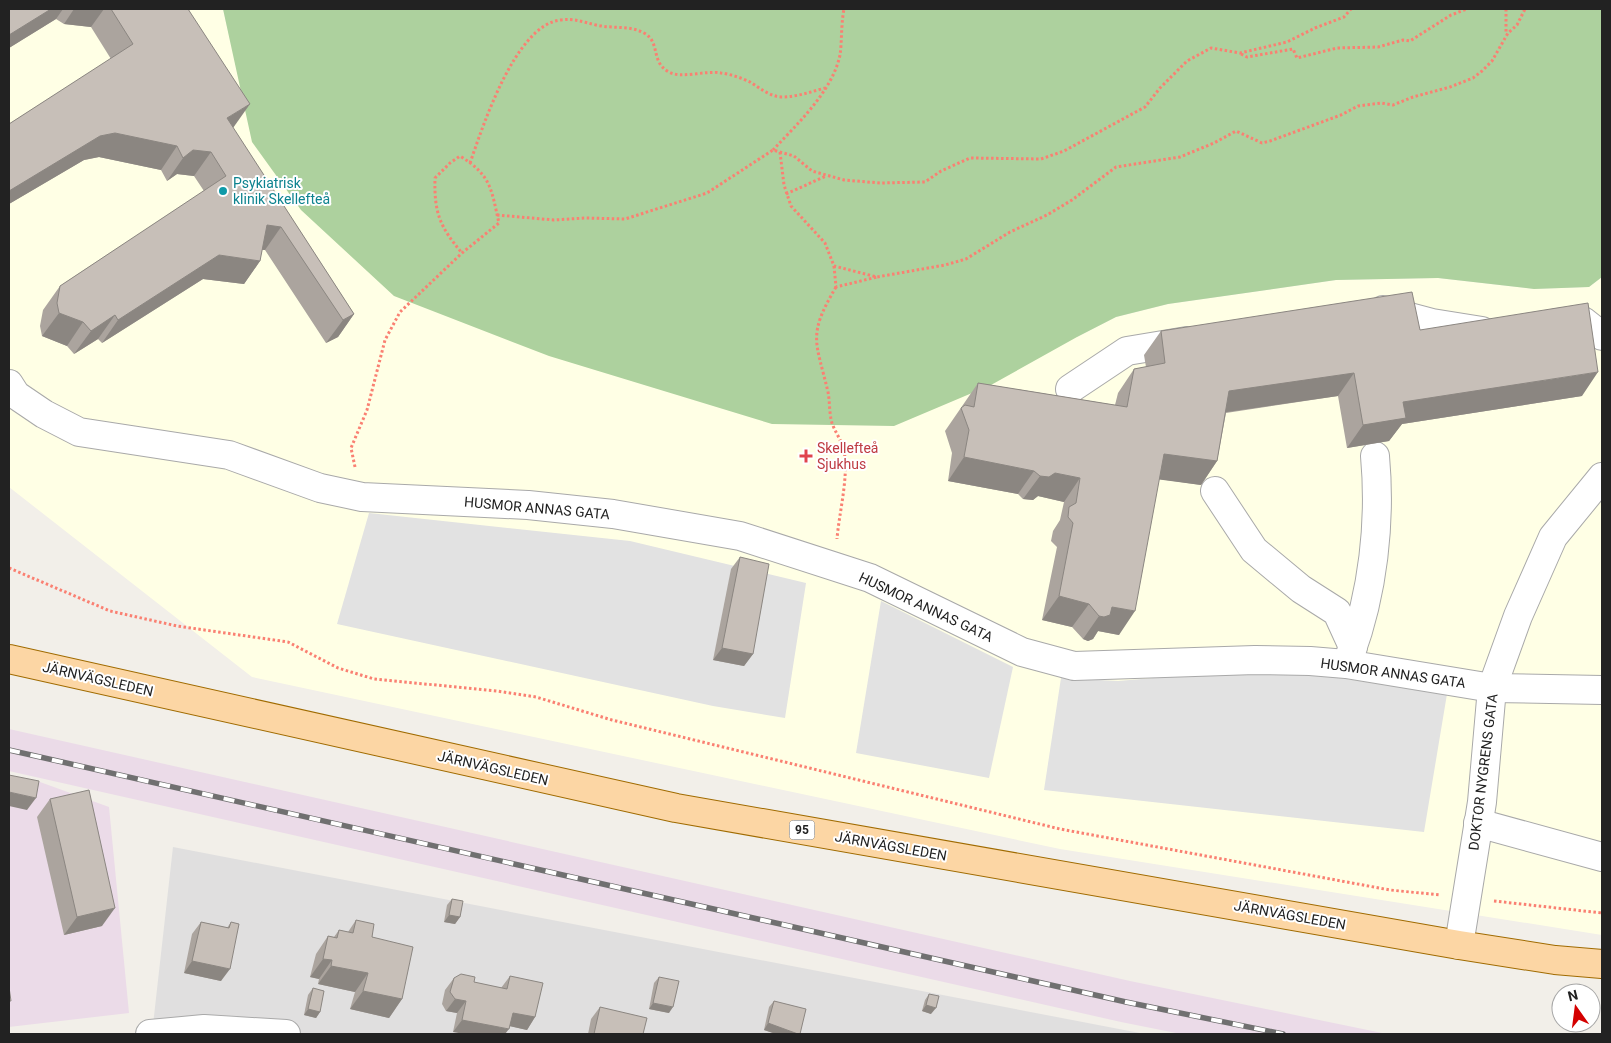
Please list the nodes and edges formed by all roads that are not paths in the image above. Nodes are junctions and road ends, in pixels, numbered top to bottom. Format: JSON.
{"nodes":[{"id":1,"x":1355,"y":314,"type":"edge"},
{"id":2,"x":1536,"y":326,"type":"edge"},
{"id":3,"x":1508,"y":328,"type":"edge"},
{"id":4,"x":1602,"y":336,"type":"edge"},
{"id":5,"x":1208,"y":338,"type":"edge"},
{"id":6,"x":9,"y":384,"type":"edge"},
{"id":7,"x":1070,"y":389,"type":"dead end"},
{"id":8,"x":1376,"y":456,"type":"dead end"},
{"id":9,"x":1602,"y":477,"type":"edge"},
{"id":10,"x":1216,"y":491,"type":"dead end"},
{"id":11,"x":1350,"y":655,"type":"junction"},
{"id":12,"x":9,"y":659,"type":"edge"},
{"id":13,"x":1492,"y":688,"type":"junction"},
{"id":14,"x":1602,"y":690,"type":"edge"},
{"id":15,"x":1478,"y":823,"type":"junction"},
{"id":16,"x":1602,"y":857,"type":"edge"},
{"id":17,"x":1459,"y":945,"type":"junction"},
{"id":18,"x":1602,"y":964,"type":"edge"},
{"id":19,"x":204,"y":1032,"type":"edge"},
{"id":20,"x":150,"y":1034,"type":"edge"},
{"id":21,"x":286,"y":1034,"type":"edge"}],
"edges":[{"from":1,"to":3,"type":"street"},
{"from":2,"to":4,"type":"street"},
{"from":5,"to":7,"type":"street"},
{"from":6,"to":11,"type":"street","name":"HUSMOR ANNAS GATA"},
{"from":8,"to":11,"type":"street"},
{"from":9,"to":13,"type":"street","name":"DOKTOR NYGRENS GATA"},
{"from":10,"to":11,"type":"street"},
{"from":11,"to":13,"type":"street","name":"HUSMOR ANNAS GATA"},
{"from":12,"to":17,"type":"main road","name":"JÄRNVÄGSLEDEN","number":"95"},
{"from":13,"to":14,"type":"street","name":"HUSMOR ANNAS GATA"},
{"from":13,"to":15,"type":"street","name":"DOKTOR NYGRENS GATA"},
{"from":15,"to":16,"type":"street"},
{"from":15,"to":17,"type":"street","name":"DOKTOR NYGRENS GATA"},
{"from":17,"to":18,"type":"main road","name":"JÄRNVÄGSLEDEN","number":"95"},
{"from":19,"to":20,"type":"street"},
{"from":19,"to":21,"type":"street"}]}
